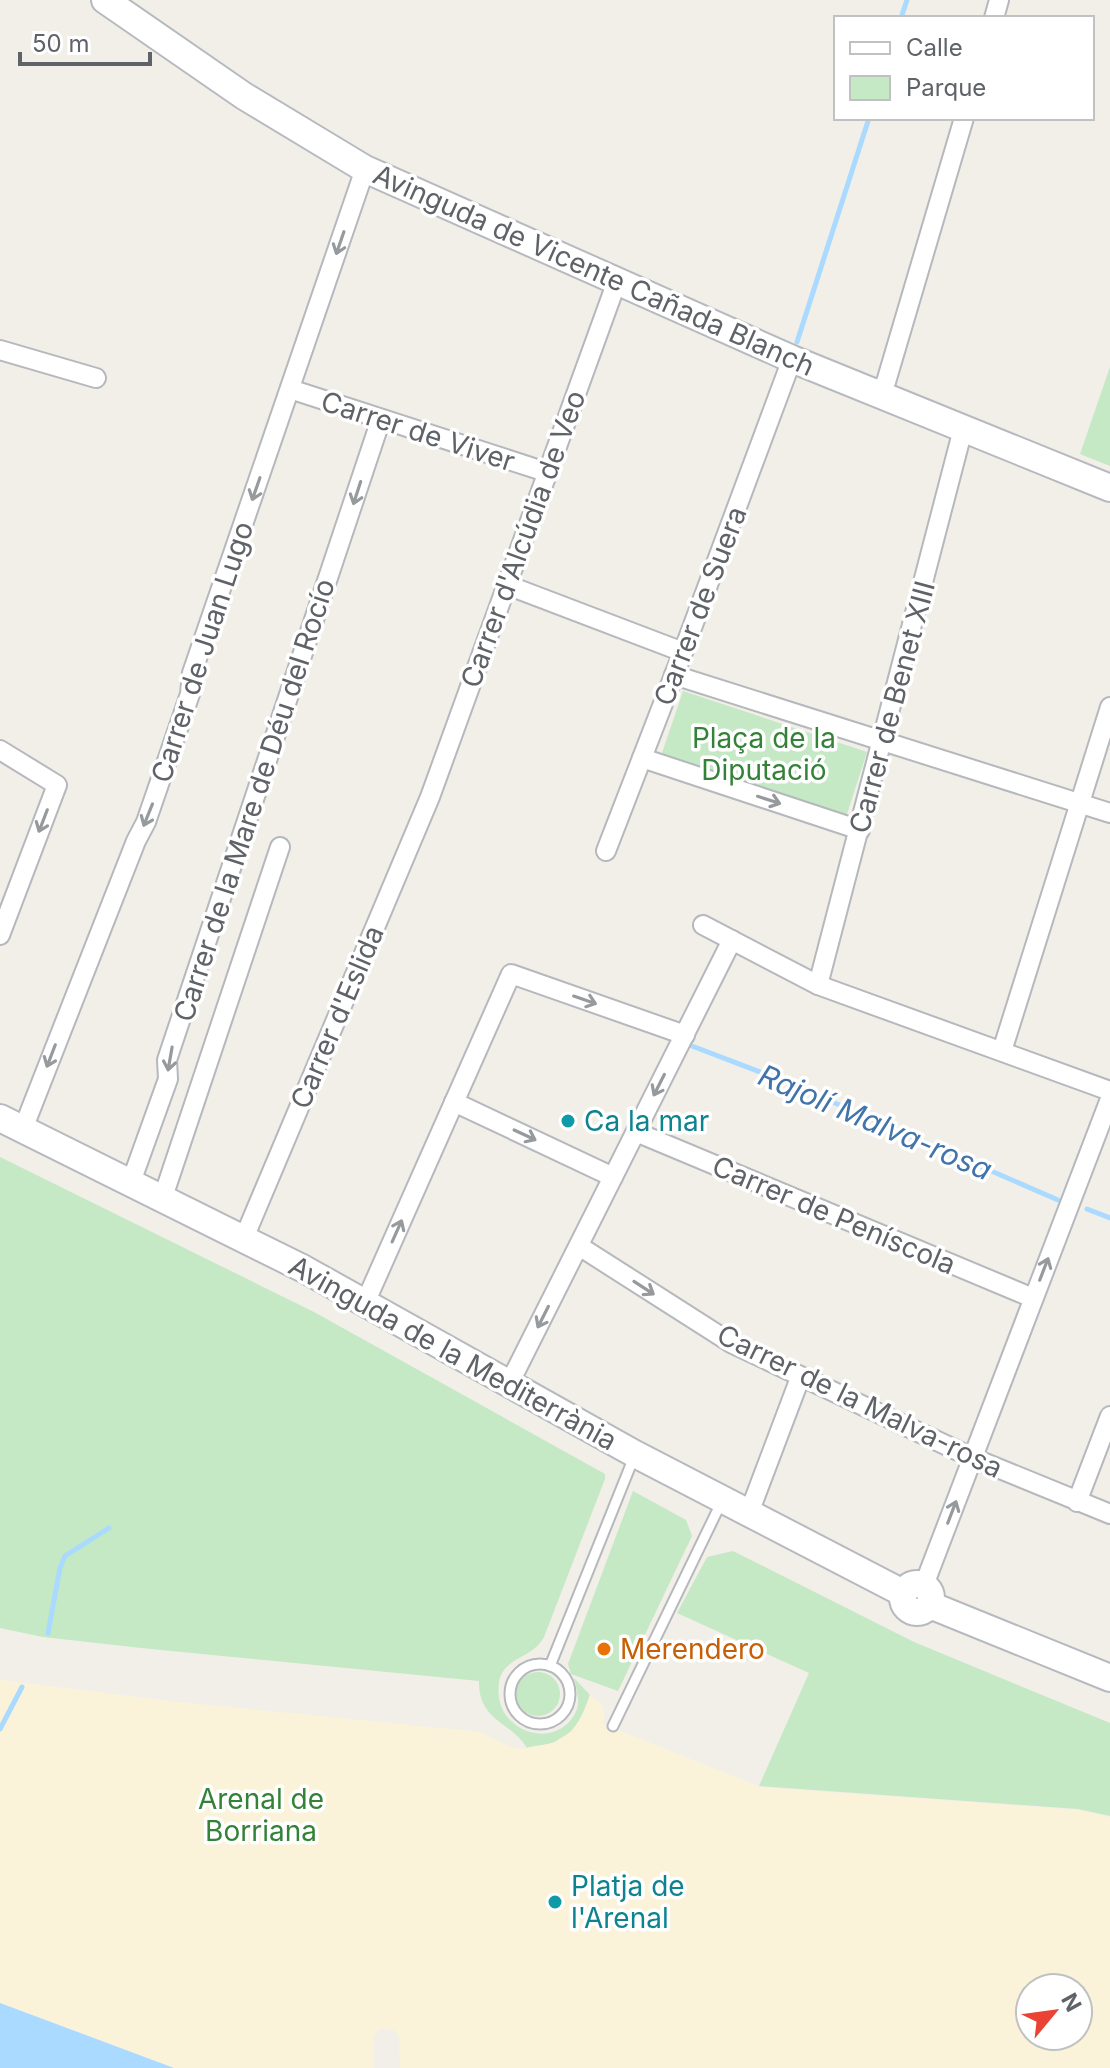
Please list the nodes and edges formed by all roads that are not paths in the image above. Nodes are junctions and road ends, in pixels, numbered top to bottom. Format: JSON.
{"nodes":[{"id":1,"x":105,"y":0,"type":"edge"},
{"id":2,"x":963,"y":120,"type":"edge"},
{"id":3,"x":365,"y":169,"type":"junction"},
{"id":4,"x":617,"y":281,"type":"junction"},
{"id":5,"x":0,"y":350,"type":"edge"},
{"id":6,"x":792,"y":359,"type":"junction"},
{"id":7,"x":96,"y":378,"type":"dead end"},
{"id":8,"x":882,"y":388,"type":"junction"},
{"id":9,"x":290,"y":389,"type":"junction"},
{"id":10,"x":381,"y":419,"type":"junction"},
{"id":11,"x":963,"y":429,"type":"junction"},
{"id":12,"x":546,"y":472,"type":"junction"},
{"id":13,"x":1110,"y":488,"type":"edge"},
{"id":14,"x":507,"y":585,"type":"junction"},
{"id":15,"x":683,"y":652,"type":"junction"},
{"id":16,"x":674,"y":675,"type":"junction"},
{"id":17,"x":1110,"y":707,"type":"edge"},
{"id":18,"x":883,"y":741,"type":"junction"},
{"id":19,"x":0,"y":750,"type":"edge"},
{"id":20,"x":642,"y":758,"type":"junction"},
{"id":21,"x":430,"y":797,"type":"joint"},
{"id":22,"x":1080,"y":804,"type":"junction"},
{"id":23,"x":1110,"y":813,"type":"edge"},
{"id":24,"x":860,"y":830,"type":"junction"},
{"id":25,"x":280,"y":847,"type":"dead end"},
{"id":26,"x":606,"y":851,"type":"dead end"},
{"id":27,"x":703,"y":925,"type":"dead end"},
{"id":28,"x":0,"y":935,"type":"edge"},
{"id":29,"x":732,"y":940,"type":"junction"},
{"id":30,"x":818,"y":985,"type":"junction"},
{"id":31,"x":685,"y":1035,"type":"junction"},
{"id":32,"x":1002,"y":1051,"type":"junction"},
{"id":33,"x":1110,"y":1091,"type":"edge"},
{"id":34,"x":1110,"y":1099,"type":"edge"},
{"id":35,"x":454,"y":1102,"type":"junction"},
{"id":36,"x":11,"y":1124,"type":"edge"},
{"id":37,"x":636,"y":1132,"type":"junction"},
{"id":38,"x":613,"y":1177,"type":"junction"},
{"id":39,"x":131,"y":1182,"type":"junction"},
{"id":40,"x":163,"y":1197,"type":"junction"},
{"id":41,"x":244,"y":1238,"type":"junction"},
{"id":42,"x":579,"y":1246,"type":"junction"},
{"id":43,"x":1033,"y":1298,"type":"junction"},
{"id":44,"x":365,"y":1303,"type":"junction"},
{"id":45,"x":800,"y":1378,"type":"junction"},
{"id":46,"x":509,"y":1384,"type":"junction"},
{"id":47,"x":1110,"y":1416,"type":"edge"},
{"id":48,"x":635,"y":1454,"type":"junction"},
{"id":49,"x":973,"y":1458,"type":"junction"},
{"id":50,"x":723,"y":1500,"type":"junction"},
{"id":51,"x":1077,"y":1502,"type":"junction"},
{"id":52,"x":749,"y":1513,"type":"junction"},
{"id":53,"x":1110,"y":1514,"type":"edge"},
{"id":54,"x":919,"y":1594,"type":"junction"},
{"id":55,"x":550,"y":1666,"type":"junction"},
{"id":56,"x":1110,"y":1678,"type":"edge"},
{"id":57,"x":613,"y":1726,"type":"dead end"}],
"edges":[{"from":1,"to":3,"type":"street","name":"Avinguda de Vicente Cañada Blanch"},
{"from":2,"to":8,"type":"street"},
{"from":3,"to":4,"type":"street","name":"Avinguda de Vicente Cañada Blanch"},
{"from":3,"to":9,"type":"street","name":"Carrer de Juan Lugo","one_way":true},
{"from":4,"to":6,"type":"street","name":"Avinguda de Vicente Cañada Blanch"},
{"from":4,"to":12,"type":"street","name":"Carrer d'Alcúdia de Veo"},
{"from":5,"to":7,"type":"street"},
{"from":6,"to":8,"type":"street","name":"Avinguda de Vicente Cañada Blanch"},
{"from":6,"to":15,"type":"street","name":"Carrer de Suera"},
{"from":8,"to":11,"type":"street","name":"Avinguda de Vicente Cañada Blanch"},
{"from":9,"to":10,"type":"street","name":"Carrer de Viver"},
{"from":9,"to":36,"type":"street","name":"Carrer de Juan Lugo","one_way":true},
{"from":10,"to":12,"type":"street","name":"Carrer de Viver"},
{"from":10,"to":39,"type":"street","name":"Carrer de la Mare de Déu del Rocío","one_way":true},
{"from":11,"to":13,"type":"street","name":"Avinguda de Vicente Cañada Blanch"},
{"from":11,"to":18,"type":"street","name":"Carrer de Benet XIII"},
{"from":12,"to":14,"type":"street","name":"Carrer d'Alcúdia de Veo"},
{"from":14,"to":15,"type":"street"},
{"from":14,"to":21,"type":"street","name":"Carrer d'Alcúdia de Veo"},
{"from":15,"to":16,"type":"street","name":"Carrer de Suera"},
{"from":16,"to":18,"type":"street"},
{"from":16,"to":20,"type":"street","name":"Carrer de Suera"},
{"from":17,"to":22,"type":"street"},
{"from":18,"to":22,"type":"street"},
{"from":18,"to":24,"type":"street","name":"Carrer de Benet XIII"},
{"from":19,"to":28,"type":"street","one_way":true},
{"from":20,"to":24,"type":"street","one_way":true},
{"from":20,"to":26,"type":"street","name":"Carrer de Suera"},
{"from":21,"to":41,"type":"street","name":"Carrer d'Eslida"},
{"from":22,"to":23,"type":"street"},
{"from":22,"to":32,"type":"street"},
{"from":24,"to":30,"type":"street","name":"Carrer de Benet XIII"},
{"from":25,"to":40,"type":"street"},
{"from":27,"to":29,"type":"street"},
{"from":29,"to":30,"type":"street"},
{"from":29,"to":31,"type":"street"},
{"from":30,"to":32,"type":"street"},
{"from":35,"to":31,"type":"street","one_way":true},
{"from":31,"to":37,"type":"street","one_way":true},
{"from":32,"to":33,"type":"street"},
{"from":43,"to":34,"type":"street","one_way":true},
{"from":35,"to":38,"type":"street","one_way":true},
{"from":44,"to":35,"type":"street","one_way":true},
{"from":36,"to":39,"type":"street","name":"Avinguda de la Mediterrània"},
{"from":37,"to":38,"type":"street"},
{"from":37,"to":43,"type":"street","name":"Carrer de Peníscola"},
{"from":38,"to":42,"type":"street"},
{"from":39,"to":40,"type":"street","name":"Avinguda de la Mediterrània"},
{"from":40,"to":41,"type":"street","name":"Avinguda de la Mediterrània"},
{"from":41,"to":44,"type":"street","name":"Avinguda de la Mediterrània"},
{"from":42,"to":45,"type":"street","name":"Carrer de la Malva-rosa","one_way":true},
{"from":42,"to":46,"type":"street","one_way":true},
{"from":43,"to":49,"type":"street"},
{"from":44,"to":46,"type":"street","name":"Avinguda de la Mediterrània"},
{"from":45,"to":49,"type":"street","name":"Carrer de la Malva-rosa"},
{"from":45,"to":52,"type":"street"},
{"from":46,"to":48,"type":"street","name":"Avinguda de la Mediterrània"},
{"from":47,"to":51,"type":"street"},
{"from":48,"to":50,"type":"street","name":"Avinguda de la Mediterrània"},
{"from":48,"to":55,"type":"lane"},
{"from":49,"to":51,"type":"street","name":"Carrer de la Malva-rosa"},
{"from":54,"to":49,"type":"street","one_way":true},
{"from":50,"to":52,"type":"street","name":"Avinguda de la Mediterrània"},
{"from":50,"to":57,"type":"lane"},
{"from":51,"to":53,"type":"street","name":"Carrer de la Malva-rosa"},
{"from":52,"to":54,"type":"street","name":"Avinguda de la Mediterrània"},
{"from":54,"to":56,"type":"street","name":"Avinguda de la Mediterrània"},
{"from":55,"to":55,"type":"lane"}]}
